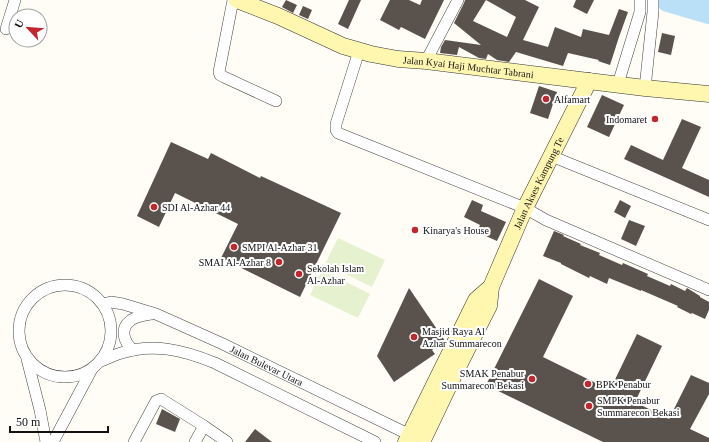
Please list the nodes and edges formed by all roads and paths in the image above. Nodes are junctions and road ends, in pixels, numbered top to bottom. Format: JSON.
{"nodes":[{"id":1,"x":15,"y":0,"type":"edge"},
{"id":2,"x":233,"y":0,"type":"edge"},
{"id":3,"x":237,"y":0,"type":"edge"},
{"id":4,"x":640,"y":0,"type":"edge"},
{"id":5,"x":653,"y":0,"type":"edge"},
{"id":6,"x":455,"y":1,"type":"edge"},
{"id":7,"x":6,"y":30,"type":"dead end"},
{"id":8,"x":358,"y":51,"type":"junction"},
{"id":9,"x":426,"y":61,"type":"junction"},
{"id":10,"x":589,"y":81,"type":"junction"},
{"id":11,"x":618,"y":84,"type":"junction"},
{"id":12,"x":645,"y":88,"type":"junction"},
{"id":13,"x":709,"y":94,"type":"edge"},
{"id":14,"x":276,"y":101,"type":"dead end"},
{"id":15,"x":551,"y":156,"type":"junction"},
{"id":16,"x":525,"y":208,"type":"junction"},
{"id":17,"x":709,"y":220,"type":"edge"},
{"id":18,"x":709,"y":290,"type":"edge"},
{"id":19,"x":103,"y":304,"type":"junction"},
{"id":20,"x":156,"y":314,"type":"junction"},
{"id":21,"x":133,"y":350,"type":"junction"},
{"id":22,"x":26,"y":357,"type":"junction"},
{"id":23,"x":101,"y":361,"type":"junction"},
{"id":24,"x":92,"y":369,"type":"junction"},
{"id":25,"x":204,"y":426,"type":"junction"},
{"id":26,"x":417,"y":440,"type":"edge"},
{"id":27,"x":46,"y":442,"type":"edge"},
{"id":28,"x":53,"y":442,"type":"edge"},
{"id":29,"x":134,"y":442,"type":"edge"},
{"id":30,"x":195,"y":442,"type":"edge"},
{"id":31,"x":227,"y":442,"type":"edge"},
{"id":32,"x":375,"y":442,"type":"edge"}],
"edges":[{"from":1,"to":7,"type":"street"},
{"from":2,"to":14,"type":"street"},
{"from":3,"to":8,"type":"street","name":"Jalan Kyai Haji Muchtar Tabrani"},
{"from":4,"to":11,"type":"street"},
{"from":5,"to":12,"type":"street"},
{"from":6,"to":9,"type":"street"},
{"from":8,"to":9,"type":"street","name":"Jalan Kyai Haji Muchtar Tabrani"},
{"from":8,"to":16,"type":"street"},
{"from":9,"to":10,"type":"street","name":"Jalan Kyai Haji Muchtar Tabrani"},
{"from":10,"to":11,"type":"street","name":"Jalan Kyai Haji Muchtar Tabrani"},
{"from":10,"to":15,"type":"street","name":"Jalan Akses Kampung Te"},
{"from":11,"to":12,"type":"street","name":"Jalan Kyai Haji Muchtar Tabrani"},
{"from":12,"to":13,"type":"street","name":"Jalan Kyai Haji Muchtar Tabrani"},
{"from":15,"to":16,"type":"street","name":"Jalan Akses Kampung Te"},
{"from":15,"to":17,"type":"street"},
{"from":16,"to":18,"type":"street"},
{"from":16,"to":26,"type":"street","name":"Jalan Akses Kampung Te"},
{"from":19,"to":20,"type":"street","name":"Jalan Bulevar Utara"},
{"from":19,"to":22,"type":"street"},
{"from":19,"to":23,"type":"street"},
{"from":20,"to":21,"type":"street"},
{"from":20,"to":26,"type":"street","name":"Jalan Bulevar Utara"},
{"from":21,"to":23,"type":"street","name":"Jalan Bulevar Utara"},
{"from":21,"to":32,"type":"street","name":"Jalan Bulevar Utara"},
{"from":22,"to":24,"type":"street"},
{"from":22,"to":27,"type":"street"},
{"from":23,"to":24,"type":"street"},
{"from":24,"to":28,"type":"street"},
{"from":25,"to":29,"type":"street"},
{"from":25,"to":30,"type":"street"},
{"from":25,"to":31,"type":"street"}]}
